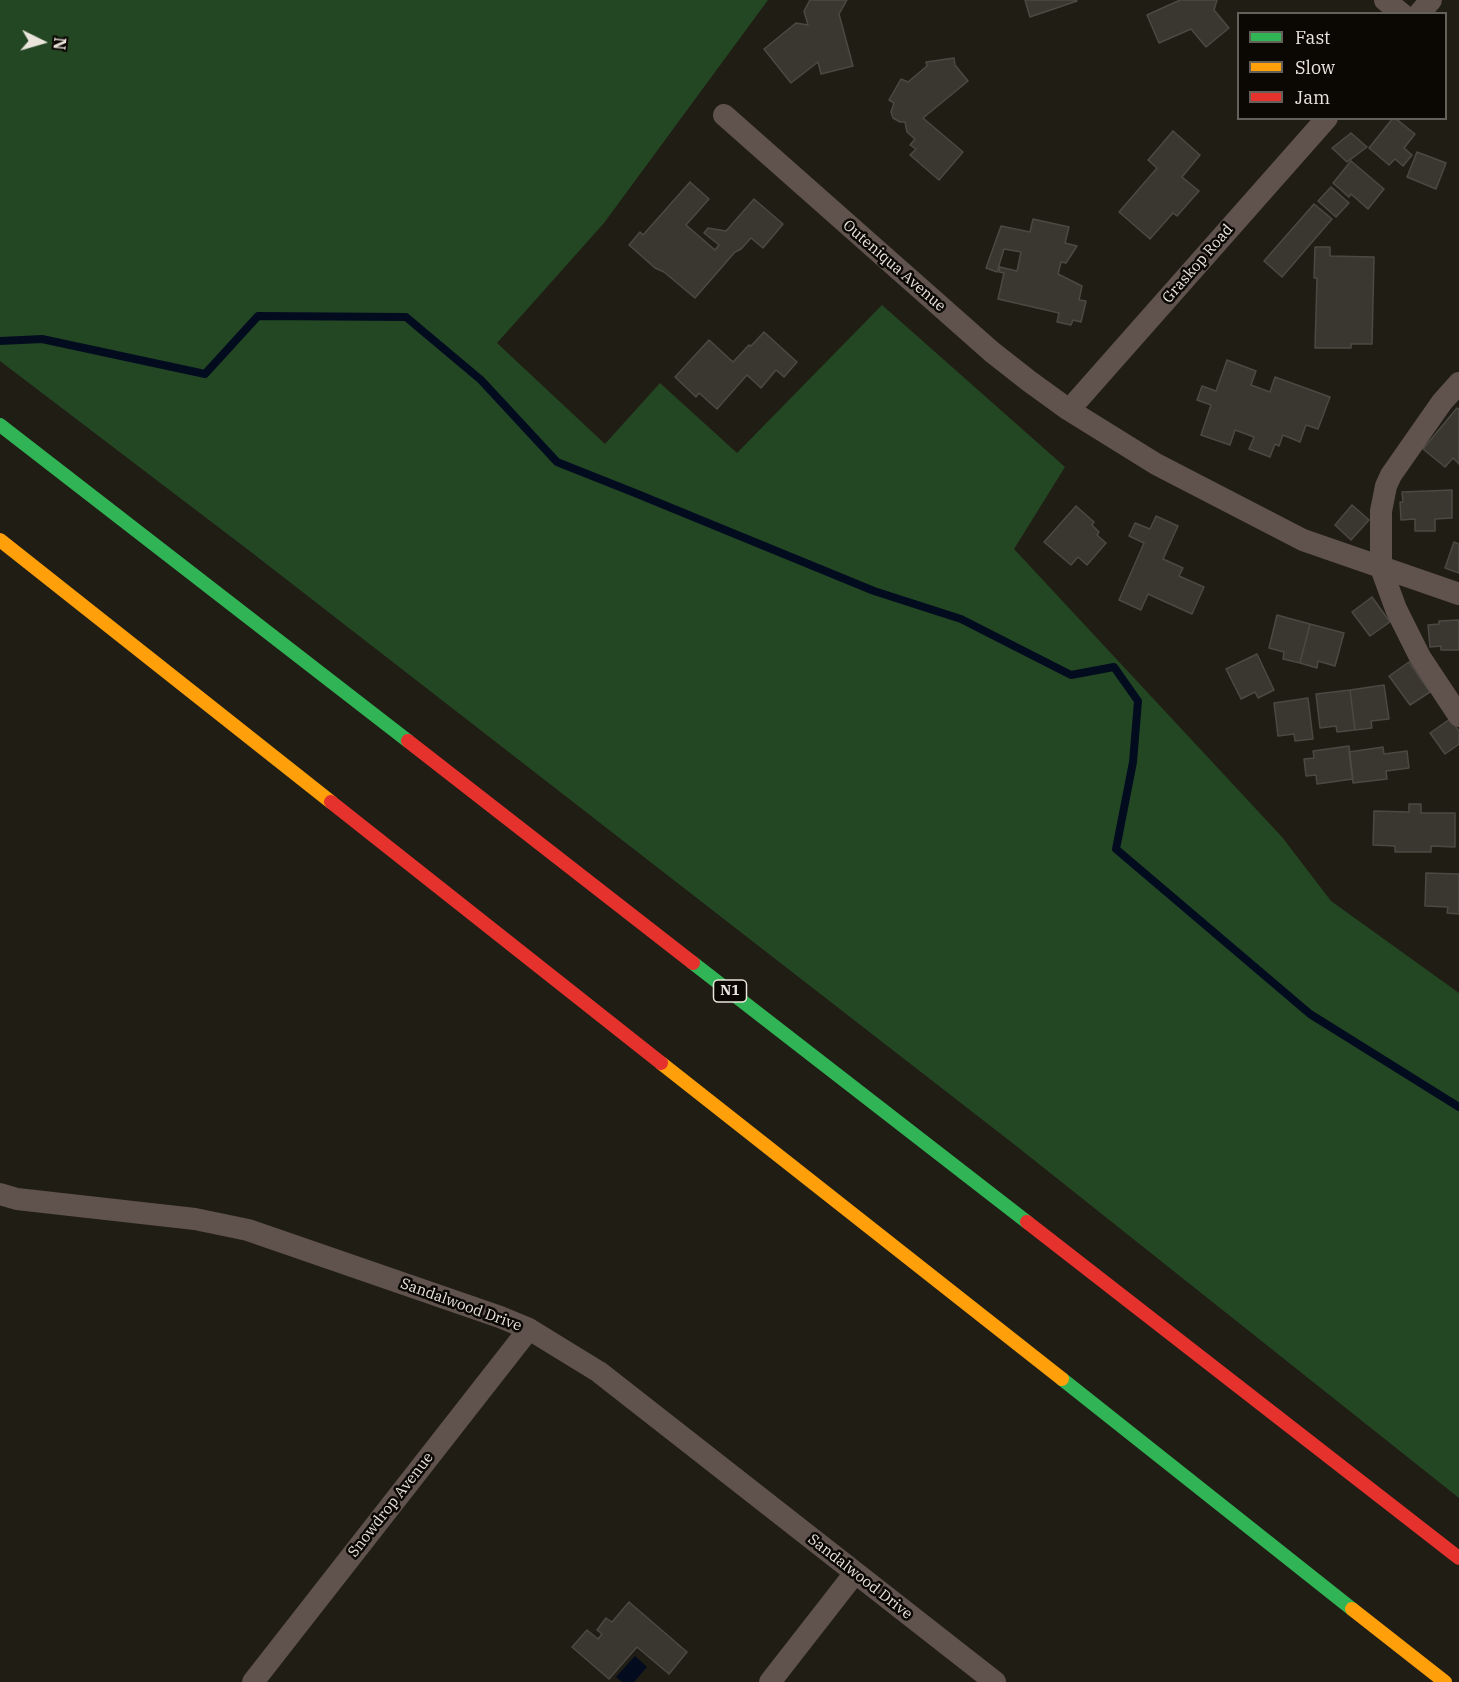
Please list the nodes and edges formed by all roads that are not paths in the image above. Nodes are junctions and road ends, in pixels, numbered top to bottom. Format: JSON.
{"nodes":[{"id":1,"x":1385,"y":0,"type":"edge"},
{"id":2,"x":1431,"y":0,"type":"edge"},
{"id":3,"x":1400,"y":12,"type":"edge"},
{"id":4,"x":1421,"y":12,"type":"edge"},
{"id":5,"x":724,"y":115,"type":"dead end"},
{"id":6,"x":1325,"y":120,"type":"edge"},
{"id":7,"x":1459,"y":383,"type":"edge"},
{"id":8,"x":1069,"y":410,"type":"junction"},
{"id":9,"x":0,"y":425,"type":"edge"},
{"id":10,"x":0,"y":540,"type":"edge"},
{"id":11,"x":1381,"y":568,"type":"junction"},
{"id":12,"x":1459,"y":594,"type":"edge"},
{"id":13,"x":1459,"y":716,"type":"edge"},
{"id":14,"x":0,"y":1194,"type":"edge"},
{"id":15,"x":529,"y":1329,"type":"junction"},
{"id":16,"x":1459,"y":1558,"type":"edge"},
{"id":17,"x":855,"y":1573,"type":"junction"},
{"id":18,"x":253,"y":1682,"type":"edge"},
{"id":19,"x":770,"y":1682,"type":"edge"},
{"id":20,"x":995,"y":1682,"type":"edge"},
{"id":21,"x":1445,"y":1682,"type":"edge"}],
"edges":[{"from":1,"to":3,"type":"street"},
{"from":2,"to":4,"type":"street"},
{"from":5,"to":8,"type":"street","name":"Outeniqua Avenue"},
{"from":6,"to":8,"type":"street","name":"Graskop Road"},
{"from":7,"to":11,"type":"street"},
{"from":8,"to":11,"type":"street","name":"Outeniqua Avenue"},
{"from":9,"to":16,"type":"highway","number":"N1"},
{"from":10,"to":21,"type":"highway"},
{"from":11,"to":12,"type":"street","name":"Outeniqua Avenue"},
{"from":11,"to":13,"type":"street"},
{"from":14,"to":15,"type":"street","name":"Sandalwood Drive"},
{"from":15,"to":17,"type":"street","name":"Sandalwood Drive"},
{"from":15,"to":18,"type":"street","name":"Snowdrop Avenue"},
{"from":17,"to":19,"type":"street"},
{"from":17,"to":20,"type":"street","name":"Sandalwood Drive"}]}
